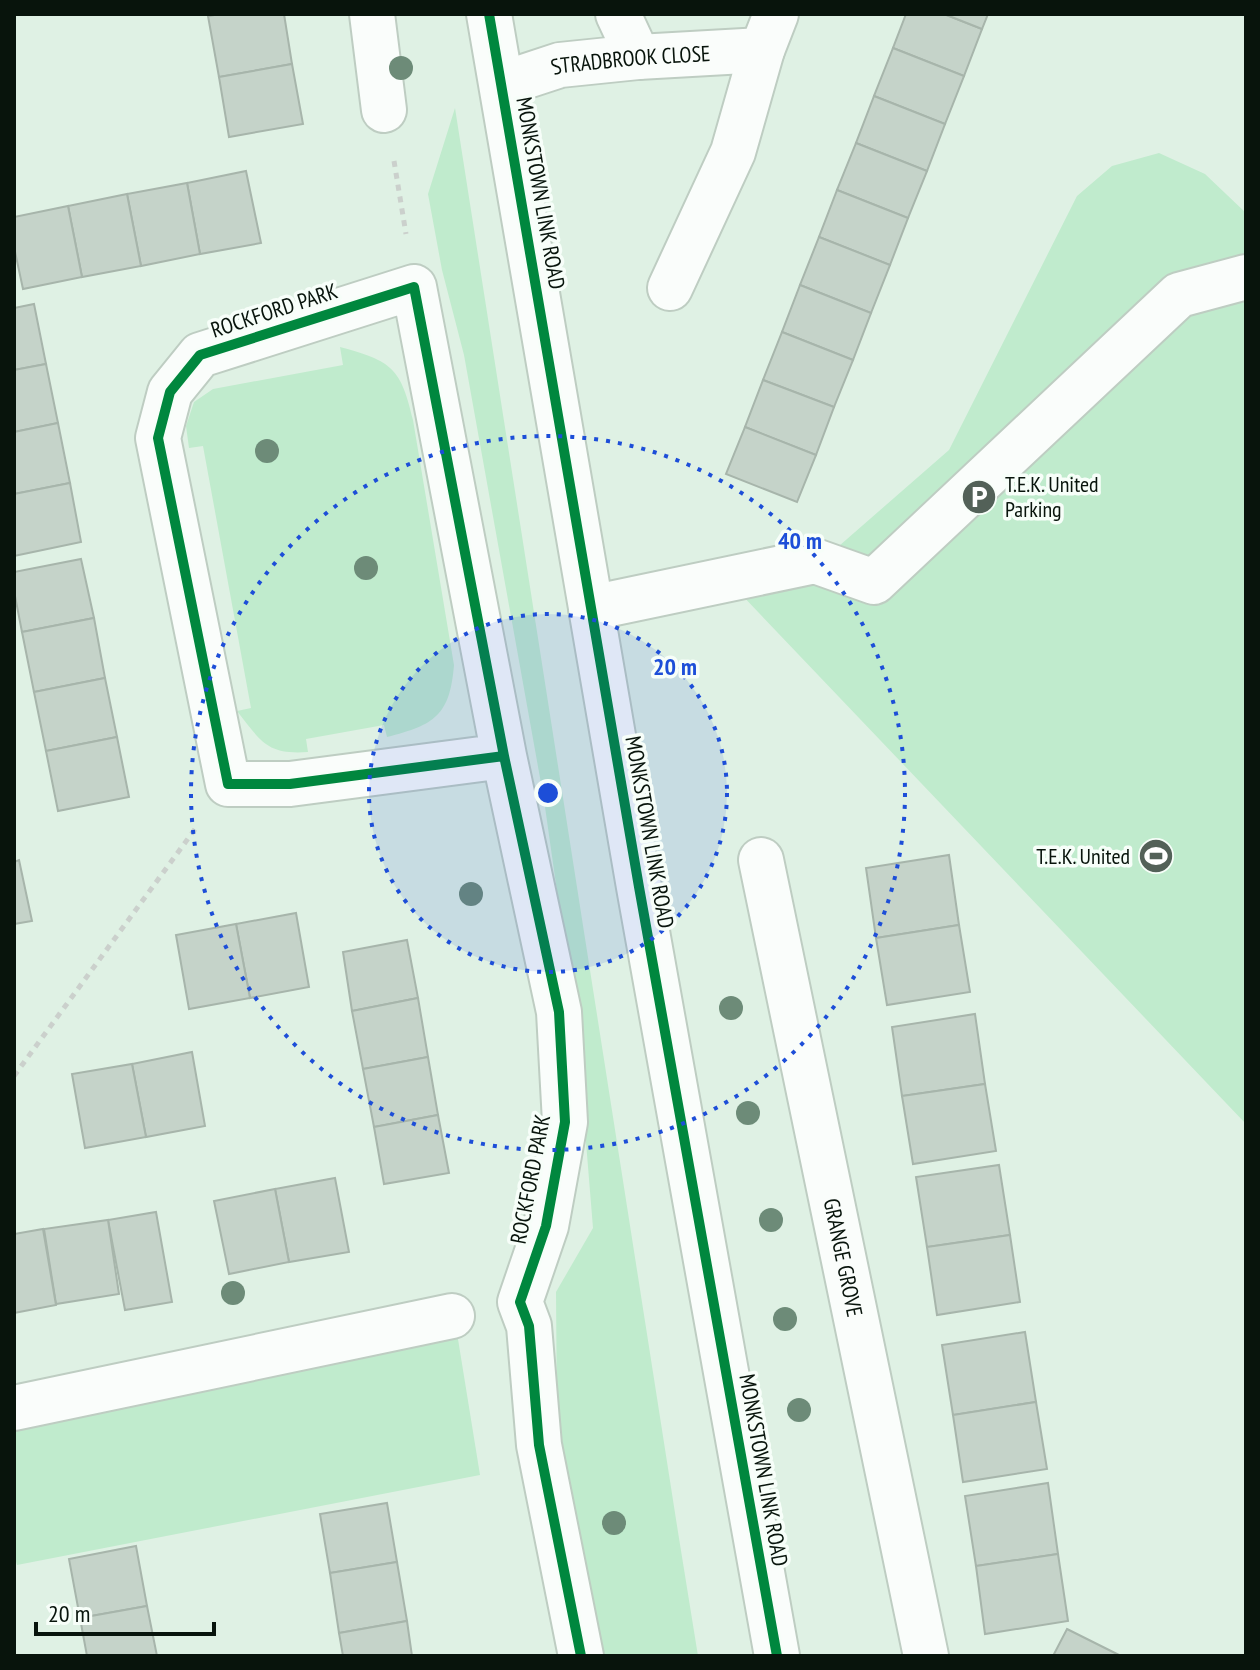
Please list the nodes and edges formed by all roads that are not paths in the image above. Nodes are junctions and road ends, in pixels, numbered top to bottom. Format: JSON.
{"nodes":[{"id":1,"x":372,"y":14,"type":"edge"},
{"id":2,"x":489,"y":14,"type":"edge"},
{"id":3,"x":618,"y":14,"type":"edge"},
{"id":4,"x":769,"y":32,"type":"edge"},
{"id":5,"x":638,"y":57,"type":"junction"},
{"id":6,"x":502,"y":84,"type":"junction"},
{"id":7,"x":384,"y":110,"type":"road end"},
{"id":8,"x":1246,"y":277,"type":"edge"},
{"id":9,"x":670,"y":288,"type":"dead end"},
{"id":10,"x":591,"y":608,"type":"junction"},
{"id":11,"x":504,"y":756,"type":"junction"},
{"id":12,"x":761,"y":860,"type":"dead end"},
{"id":13,"x":452,"y":1316,"type":"dead end"},
{"id":14,"x":14,"y":1408,"type":"edge"},
{"id":15,"x":581,"y":1656,"type":"edge"},
{"id":16,"x":777,"y":1656,"type":"edge"},
{"id":17,"x":926,"y":1656,"type":"edge"}],
"edges":[{"from":1,"to":7,"type":"street"},
{"from":2,"to":6,"type":"street","name":"MONKSTOWN LINK ROAD"},
{"from":3,"to":5,"type":"street"},
{"from":4,"to":5,"type":"street","name":"STRADBROOK CLOSE"},
{"from":4,"to":9,"type":"street","name":"STRADBROOK CLOSE"},
{"from":5,"to":6,"type":"street","name":"STRADBROOK CLOSE"},
{"from":6,"to":10,"type":"street","name":"MONKSTOWN LINK ROAD"},
{"from":8,"to":10,"type":"street"},
{"from":10,"to":16,"type":"street","name":"MONKSTOWN LINK ROAD"},
{"from":11,"to":11,"type":"street","name":"ROCKFORD PARK"},
{"from":11,"to":15,"type":"street","name":"ROCKFORD PARK"},
{"from":12,"to":17,"type":"street","name":"GRANGE GROVE"},
{"from":13,"to":14,"type":"street"}]}
